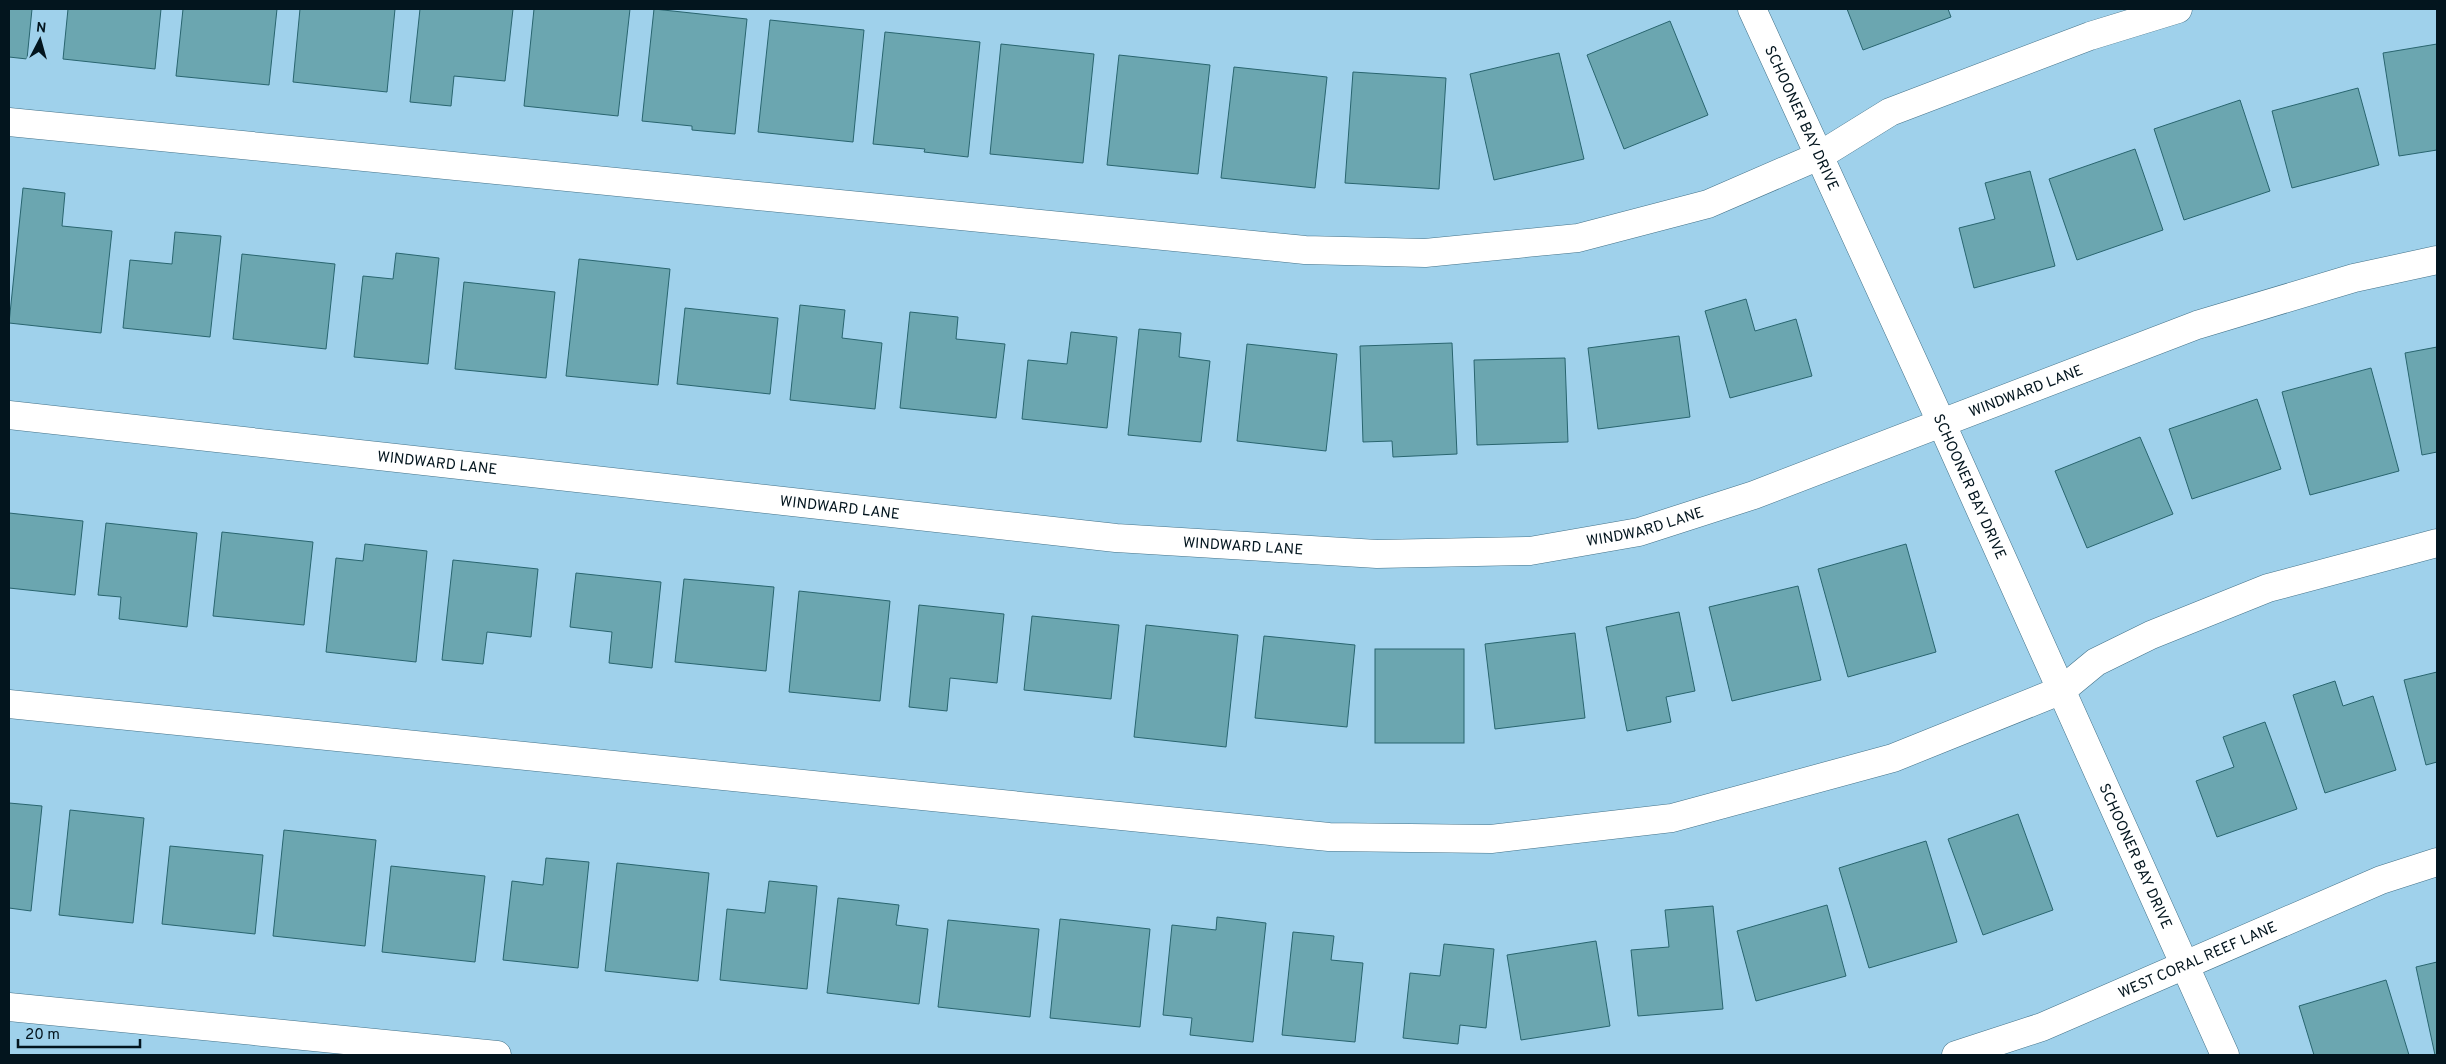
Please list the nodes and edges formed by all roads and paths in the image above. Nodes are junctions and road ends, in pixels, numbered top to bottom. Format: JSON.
{"nodes":[{"id":1,"x":1752,"y":9,"type":"edge"},
{"id":2,"x":2178,"y":9,"type":"edge"},
{"id":3,"x":9,"y":122,"type":"edge"},
{"id":4,"x":1819,"y":156,"type":"junction"},
{"id":5,"x":2437,"y":260,"type":"edge"},
{"id":6,"x":9,"y":415,"type":"edge"},
{"id":7,"x":1941,"y":422,"type":"junction"},
{"id":8,"x":2437,"y":543,"type":"edge"},
{"id":9,"x":2062,"y":690,"type":"junction"},
{"id":10,"x":9,"y":704,"type":"edge"},
{"id":11,"x":2437,"y":862,"type":"edge"},
{"id":12,"x":2186,"y":966,"type":"junction"},
{"id":13,"x":9,"y":1006,"type":"edge"},
{"id":14,"x":497,"y":1055,"type":"edge"},
{"id":15,"x":1956,"y":1055,"type":"edge"},
{"id":16,"x":2225,"y":1055,"type":"edge"}],
"edges":[{"from":1,"to":4,"type":"street","name":"SCHOONER BAY DRIVE"},
{"from":2,"to":4,"type":"street"},
{"from":3,"to":4,"type":"street"},
{"from":4,"to":7,"type":"street","name":"SCHOONER BAY DRIVE"},
{"from":5,"to":7,"type":"street","name":"WINDWARD LANE"},
{"from":6,"to":7,"type":"street","name":"WINDWARD LANE"},
{"from":7,"to":9,"type":"street","name":"SCHOONER BAY DRIVE"},
{"from":8,"to":9,"type":"street"},
{"from":9,"to":10,"type":"street"},
{"from":9,"to":12,"type":"street","name":"SCHOONER BAY DRIVE"},
{"from":11,"to":12,"type":"street","name":"WEST CORAL REEF LANE"},
{"from":12,"to":15,"type":"street","name":"WEST CORAL REEF LANE"},
{"from":12,"to":16,"type":"street","name":"SCHOONER BAY DRIVE"},
{"from":13,"to":14,"type":"street"}]}
